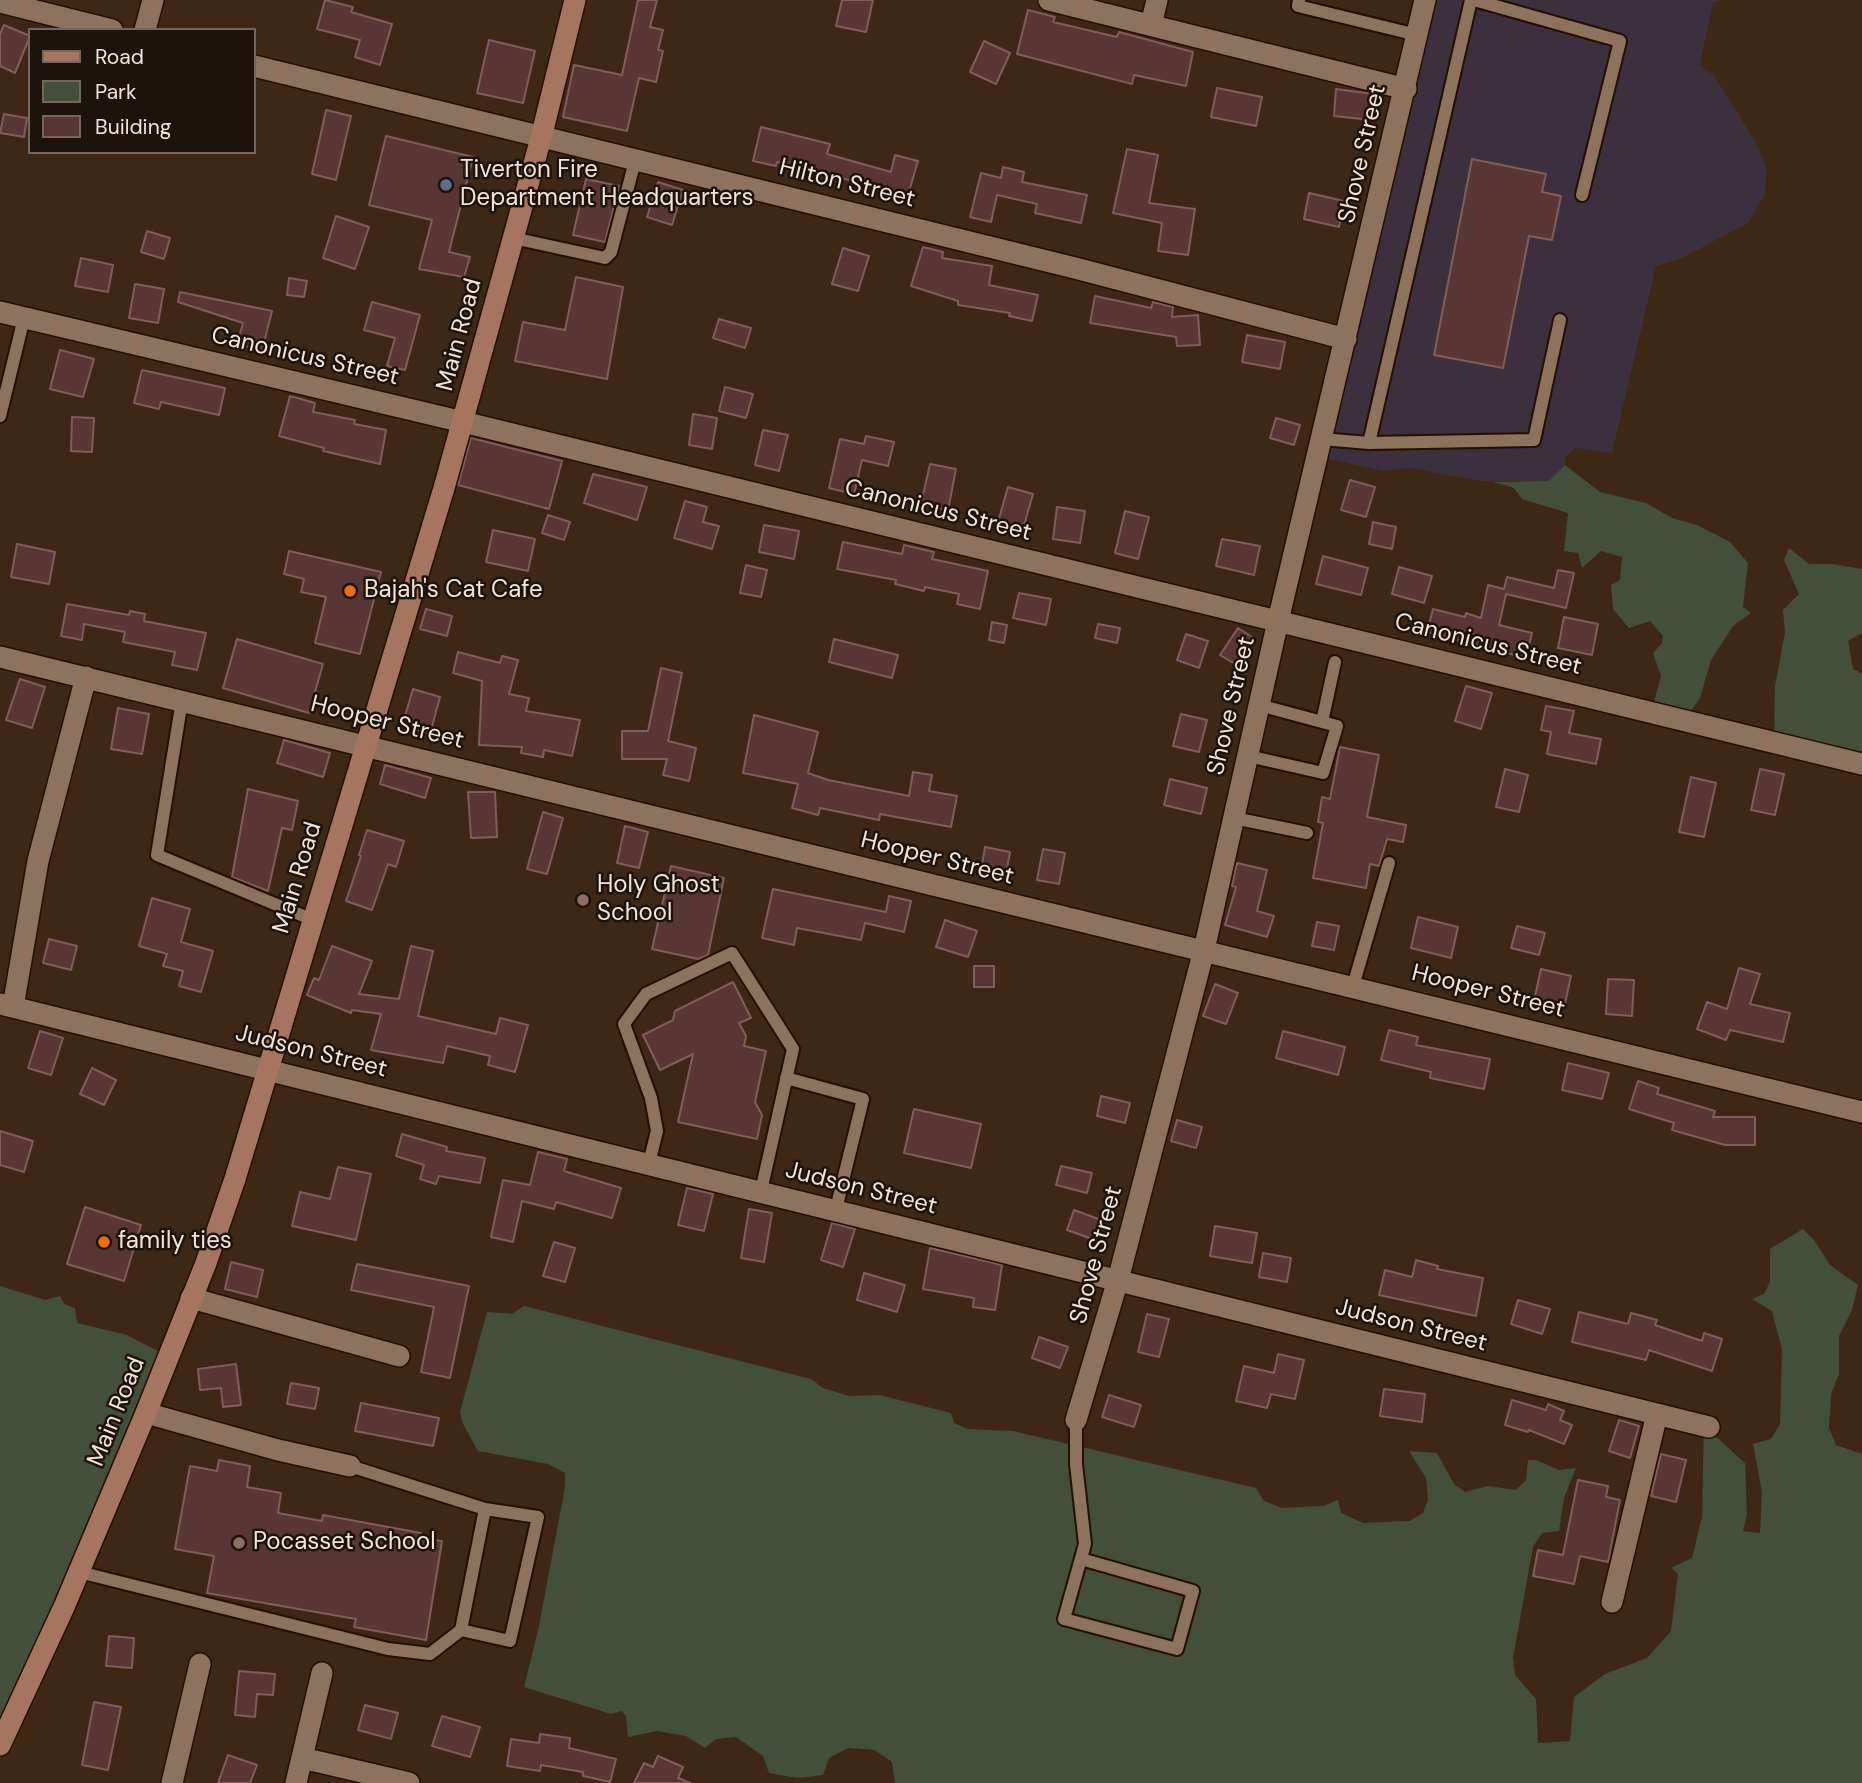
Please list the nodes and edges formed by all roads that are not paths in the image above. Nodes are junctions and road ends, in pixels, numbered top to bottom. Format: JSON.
{"nodes":[{"id":1,"x":153,"y":0,"type":"edge"},
{"id":2,"x":575,"y":0,"type":"edge"},
{"id":3,"x":1049,"y":0,"type":"edge"},
{"id":4,"x":1157,"y":0,"type":"edge"},
{"id":5,"x":1299,"y":0,"type":"edge"},
{"id":6,"x":1425,"y":0,"type":"edge"},
{"id":7,"x":1473,"y":0,"type":"edge"},
{"id":8,"x":0,"y":2,"type":"edge"},
{"id":9,"x":1151,"y":25,"type":"junction"},
{"id":10,"x":104,"y":28,"type":"edge"},
{"id":11,"x":146,"y":28,"type":"edge"},
{"id":12,"x":1417,"y":35,"type":"junction"},
{"id":13,"x":256,"y":67,"type":"edge"},
{"id":14,"x":1406,"y":89,"type":"junction"},
{"id":15,"x":541,"y":138,"type":"junction"},
{"id":16,"x":635,"y":161,"type":"junction"},
{"id":17,"x":1582,"y":195,"type":"dead end"},
{"id":18,"x":513,"y":238,"type":"junction"},
{"id":19,"x":0,"y":312,"type":"edge"},
{"id":20,"x":24,"y":318,"type":"junction"},
{"id":21,"x":1560,"y":320,"type":"dead end"},
{"id":22,"x":1346,"y":339,"type":"junction"},
{"id":23,"x":0,"y":416,"type":"edge"},
{"id":24,"x":463,"y":422,"type":"junction"},
{"id":25,"x":1321,"y":439,"type":"junction"},
{"id":26,"x":1368,"y":443,"type":"junction"},
{"id":27,"x":1278,"y":621,"type":"junction"},
{"id":28,"x":0,"y":657,"type":"edge"},
{"id":29,"x":1335,"y":662,"type":"dead end"},
{"id":30,"x":86,"y":677,"type":"junction"},
{"id":31,"x":182,"y":700,"type":"junction"},
{"id":32,"x":1259,"y":705,"type":"junction"},
{"id":33,"x":1322,"y":722,"type":"junction"},
{"id":34,"x":367,"y":744,"type":"junction"},
{"id":35,"x":1248,"y":756,"type":"junction"},
{"id":36,"x":1862,"y":764,"type":"edge"},
{"id":37,"x":1234,"y":818,"type":"junction"},
{"id":38,"x":1307,"y":833,"type":"dead end"},
{"id":39,"x":1389,"y":863,"type":"dead end"},
{"id":40,"x":313,"y":920,"type":"junction"},
{"id":41,"x":1204,"y":950,"type":"junction"},
{"id":42,"x":1353,"y":986,"type":"junction"},
{"id":43,"x":6,"y":1005,"type":"edge"},
{"id":44,"x":268,"y":1068,"type":"junction"},
{"id":45,"x":786,"y":1078,"type":"junction"},
{"id":46,"x":1862,"y":1112,"type":"edge"},
{"id":47,"x":649,"y":1163,"type":"junction"},
{"id":48,"x":761,"y":1191,"type":"junction"},
{"id":49,"x":836,"y":1209,"type":"junction"},
{"id":50,"x":1118,"y":1280,"type":"junction"},
{"id":51,"x":191,"y":1298,"type":"junction"},
{"id":52,"x":399,"y":1356,"type":"dead end"},
{"id":53,"x":146,"y":1413,"type":"junction"},
{"id":54,"x":1657,"y":1414,"type":"junction"},
{"id":55,"x":1076,"y":1420,"type":"joint"},
{"id":56,"x":1709,"y":1427,"type":"dead end"},
{"id":57,"x":350,"y":1466,"type":"joint"},
{"id":58,"x":485,"y":1509,"type":"junction"},
{"id":59,"x":1081,"y":1559,"type":"junction"},
{"id":60,"x":79,"y":1572,"type":"junction"},
{"id":61,"x":1612,"y":1602,"type":"dead end"},
{"id":62,"x":461,"y":1630,"type":"junction"},
{"id":63,"x":200,"y":1664,"type":"dead end"},
{"id":64,"x":322,"y":1673,"type":"dead end"},
{"id":65,"x":0,"y":1745,"type":"edge"},
{"id":66,"x":302,"y":1758,"type":"junction"},
{"id":67,"x":172,"y":1783,"type":"edge"},
{"id":68,"x":296,"y":1783,"type":"edge"},
{"id":69,"x":409,"y":1783,"type":"edge"}],
"edges":[{"from":1,"to":11,"type":"street"},
{"from":2,"to":15,"type":"main road","name":"Main Road"},
{"from":3,"to":9,"type":"street"},
{"from":4,"to":9,"type":"street"},
{"from":5,"to":12,"type":"lane"},
{"from":6,"to":12,"type":"street","name":"Shove Street"},
{"from":7,"to":17,"type":"lane"},
{"from":7,"to":26,"type":"lane"},
{"from":8,"to":10,"type":"street"},
{"from":9,"to":14,"type":"street"},
{"from":12,"to":14,"type":"street","name":"Shove Street"},
{"from":13,"to":15,"type":"street","name":"Hilton Street"},
{"from":14,"to":22,"type":"street","name":"Shove Street"},
{"from":15,"to":16,"type":"street","name":"Hilton Street"},
{"from":15,"to":18,"type":"main road","name":"Main Road"},
{"from":16,"to":18,"type":"lane"},
{"from":16,"to":22,"type":"street","name":"Hilton Street"},
{"from":18,"to":24,"type":"main road","name":"Main Road"},
{"from":19,"to":20,"type":"street","name":"Canonicus Street"},
{"from":20,"to":23,"type":"lane"},
{"from":20,"to":24,"type":"street","name":"Canonicus Street"},
{"from":21,"to":26,"type":"lane"},
{"from":22,"to":25,"type":"street","name":"Shove Street"},
{"from":24,"to":27,"type":"street","name":"Canonicus Street"},
{"from":24,"to":34,"type":"main road","name":"Main Road"},
{"from":25,"to":26,"type":"lane"},
{"from":25,"to":27,"type":"street","name":"Shove Street"},
{"from":27,"to":32,"type":"street","name":"Shove Street"},
{"from":27,"to":36,"type":"street","name":"Canonicus Street"},
{"from":28,"to":30,"type":"street","name":"Hooper Street"},
{"from":29,"to":33,"type":"lane"},
{"from":30,"to":31,"type":"street","name":"Hooper Street"},
{"from":30,"to":43,"type":"street"},
{"from":31,"to":34,"type":"street","name":"Hooper Street"},
{"from":31,"to":40,"type":"lane"},
{"from":32,"to":33,"type":"lane"},
{"from":32,"to":35,"type":"street","name":"Shove Street"},
{"from":33,"to":35,"type":"lane"},
{"from":34,"to":40,"type":"main road","name":"Main Road"},
{"from":34,"to":41,"type":"street","name":"Hooper Street"},
{"from":35,"to":37,"type":"street","name":"Shove Street"},
{"from":37,"to":38,"type":"lane"},
{"from":37,"to":41,"type":"street","name":"Shove Street"},
{"from":39,"to":42,"type":"lane"},
{"from":40,"to":44,"type":"main road","name":"Main Road"},
{"from":41,"to":42,"type":"street","name":"Hooper Street"},
{"from":41,"to":50,"type":"street","name":"Shove Street"},
{"from":42,"to":46,"type":"street","name":"Hooper Street"},
{"from":43,"to":44,"type":"street","name":"Judson Street"},
{"from":44,"to":47,"type":"street","name":"Judson Street"},
{"from":44,"to":51,"type":"main road","name":"Main Road"},
{"from":45,"to":47,"type":"lane"},
{"from":45,"to":48,"type":"lane"},
{"from":45,"to":49,"type":"lane"},
{"from":47,"to":48,"type":"street","name":"Judson Street"},
{"from":48,"to":49,"type":"street","name":"Judson Street"},
{"from":49,"to":50,"type":"street","name":"Judson Street"},
{"from":50,"to":54,"type":"street","name":"Judson Street"},
{"from":50,"to":55,"type":"street","name":"Shove Street"},
{"from":51,"to":52,"type":"street"},
{"from":51,"to":53,"type":"main road","name":"Main Road"},
{"from":53,"to":57,"type":"street"},
{"from":53,"to":60,"type":"main road","name":"Main Road"},
{"from":54,"to":56,"type":"street","name":"Judson Street"},
{"from":54,"to":61,"type":"street"},
{"from":55,"to":59,"type":"lane"},
{"from":57,"to":58,"type":"lane"},
{"from":58,"to":62,"type":"lane"},
{"from":58,"to":62,"type":"lane"},
{"from":59,"to":59,"type":"lane"},
{"from":60,"to":62,"type":"lane"},
{"from":60,"to":65,"type":"main road","name":"Main Road"},
{"from":63,"to":67,"type":"street"},
{"from":64,"to":66,"type":"street"},
{"from":66,"to":68,"type":"street"},
{"from":66,"to":69,"type":"street"}]}
